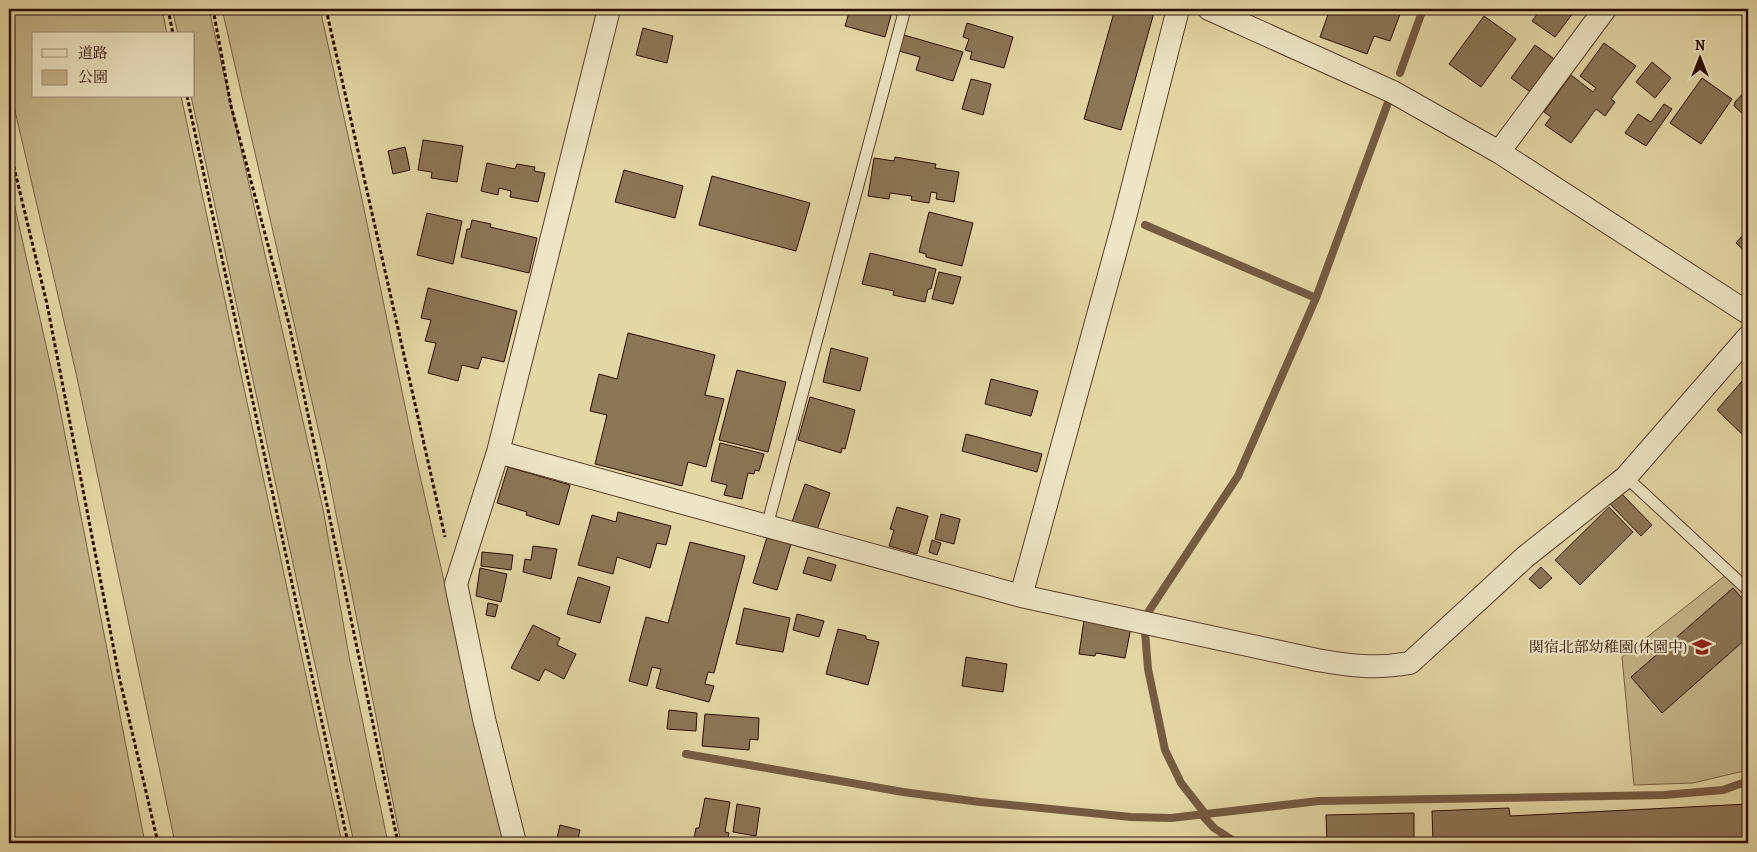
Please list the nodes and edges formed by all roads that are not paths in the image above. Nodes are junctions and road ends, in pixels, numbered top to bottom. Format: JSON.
{"nodes":[{"id":1,"x":609,"y":9,"type":"edge"},
{"id":2,"x":905,"y":9,"type":"edge"},
{"id":3,"x":1178,"y":9,"type":"edge"},
{"id":4,"x":1209,"y":9,"type":"edge"},
{"id":5,"x":1605,"y":9,"type":"edge"},
{"id":6,"x":1499,"y":152,"type":"junction"},
{"id":7,"x":1748,"y":313,"type":"edge"},
{"id":8,"x":1748,"y":337,"type":"edge"},
{"id":9,"x":498,"y":452,"type":"junction"},
{"id":10,"x":1626,"y":476,"type":"junction"},
{"id":11,"x":767,"y":526,"type":"junction"},
{"id":12,"x":1748,"y":590,"type":"edge"},
{"id":13,"x":1022,"y":596,"type":"junction"},
{"id":14,"x":515,"y":843,"type":"edge"}],
"edges":[{"from":1,"to":9,"type":"street"},
{"from":2,"to":11,"type":"lane"},
{"from":3,"to":13,"type":"street"},
{"from":4,"to":6,"type":"street"},
{"from":5,"to":6,"type":"street"},
{"from":6,"to":7,"type":"street"},
{"from":8,"to":10,"type":"street"},
{"from":9,"to":11,"type":"street"},
{"from":9,"to":14,"type":"street"},
{"from":10,"to":12,"type":"lane"},
{"from":10,"to":13,"type":"street"},
{"from":11,"to":13,"type":"street"}]}
